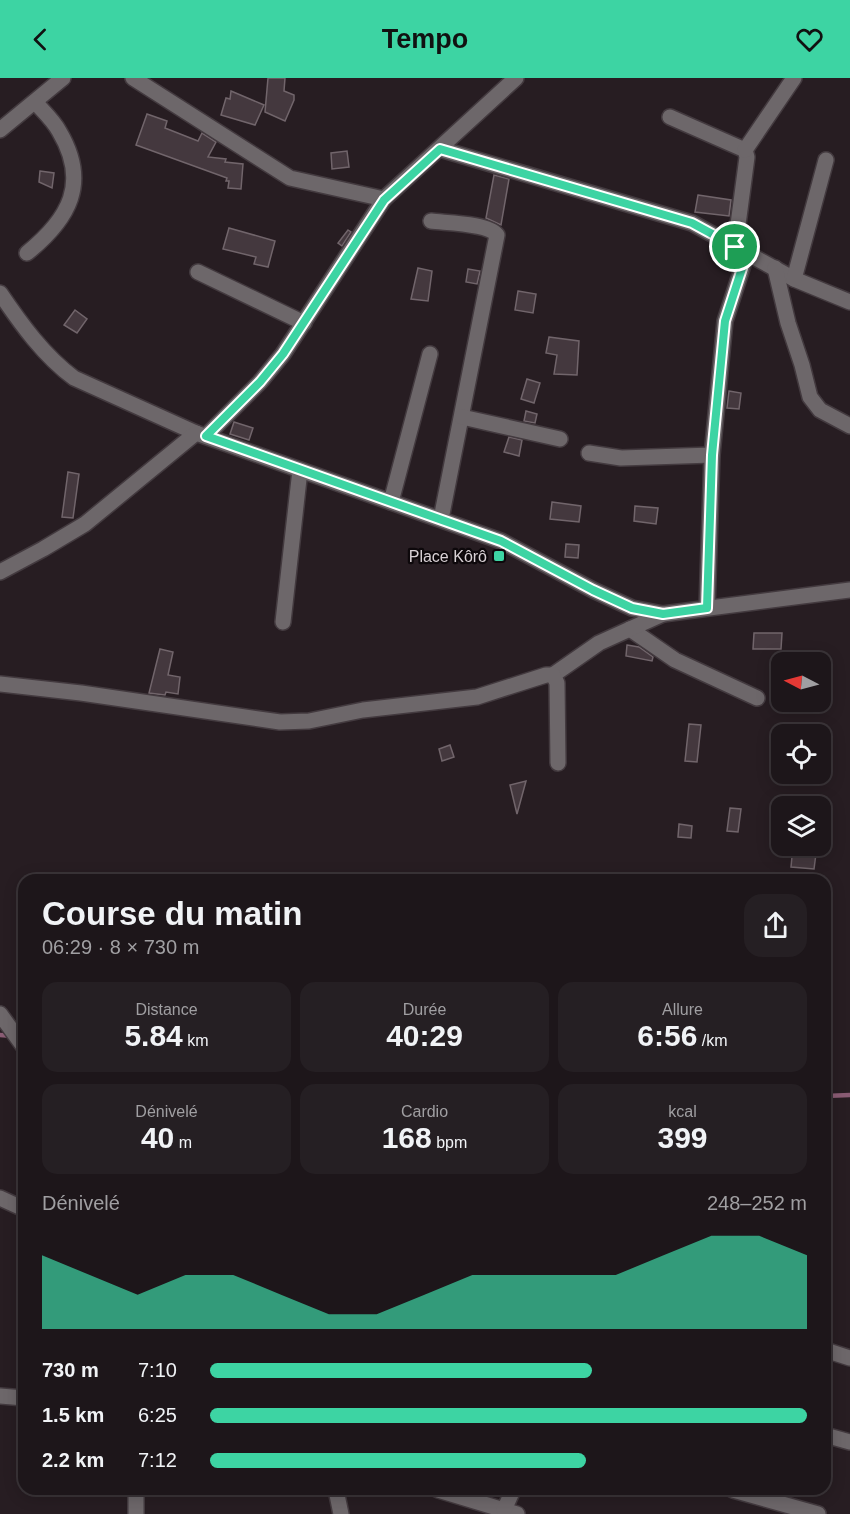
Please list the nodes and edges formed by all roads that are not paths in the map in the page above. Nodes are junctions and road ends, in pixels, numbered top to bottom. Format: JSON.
{"nodes":[{"id":1,"x":63,"y":78,"type":"edge"},
{"id":2,"x":516,"y":78,"type":"edge"},
{"id":3,"x":794,"y":78,"type":"edge"},
{"id":4,"x":140,"y":79,"type":"edge"},
{"id":5,"x":35,"y":102,"type":"junction"},
{"id":6,"x":670,"y":117,"type":"dead end"},
{"id":7,"x":0,"y":130,"type":"edge"},
{"id":8,"x":440,"y":149,"type":"junction"},
{"id":9,"x":745,"y":150,"type":"junction"},
{"id":10,"x":826,"y":160,"type":"dead end"},
{"id":11,"x":384,"y":200,"type":"junction"},
{"id":12,"x":430,"y":221,"type":"dead end"},
{"id":13,"x":741,"y":250,"type":"junction"},
{"id":14,"x":27,"y":253,"type":"dead end"},
{"id":15,"x":775,"y":268,"type":"junction"},
{"id":16,"x":198,"y":272,"type":"dead end"},
{"id":17,"x":794,"y":279,"type":"junction"},
{"id":18,"x":0,"y":293,"type":"edge"},
{"id":19,"x":850,"y":302,"type":"edge"},
{"id":20,"x":304,"y":323,"type":"junction"},
{"id":21,"x":430,"y":354,"type":"dead end"},
{"id":22,"x":462,"y":417,"type":"junction"},
{"id":23,"x":850,"y":426,"type":"edge"},
{"id":24,"x":201,"y":435,"type":"junction"},
{"id":25,"x":561,"y":439,"type":"dead end"},
{"id":26,"x":589,"y":453,"type":"dead end"},
{"id":27,"x":712,"y":455,"type":"junction"},
{"id":28,"x":300,"y":470,"type":"junction"},
{"id":29,"x":391,"y":502,"type":"junction"},
{"id":30,"x":441,"y":519,"type":"junction"},
{"id":31,"x":0,"y":572,"type":"edge"},
{"id":32,"x":850,"y":590,"type":"edge"},
{"id":33,"x":707,"y":608,"type":"junction"},
{"id":34,"x":663,"y":614,"type":"junction"},
{"id":35,"x":284,"y":622,"type":"dead end"},
{"id":36,"x":630,"y":629,"type":"junction"},
{"id":37,"x":553,"y":675,"type":"junction"},
{"id":38,"x":0,"y":684,"type":"edge"},
{"id":39,"x":757,"y":698,"type":"dead end"},
{"id":40,"x":558,"y":763,"type":"dead end"},
{"id":41,"x":0,"y":1014,"type":"edge"},
{"id":42,"x":18,"y":1039,"type":"edge"},
{"id":43,"x":0,"y":1198,"type":"edge"},
{"id":44,"x":18,"y":1206,"type":"edge"},
{"id":45,"x":831,"y":1352,"type":"edge"},
{"id":46,"x":850,"y":1358,"type":"edge"},
{"id":47,"x":0,"y":1396,"type":"edge"},
{"id":48,"x":18,"y":1398,"type":"edge"},
{"id":49,"x":831,"y":1437,"type":"edge"},
{"id":50,"x":850,"y":1442,"type":"edge"},
{"id":51,"x":136,"y":1495,"type":"edge"},
{"id":52,"x":337,"y":1495,"type":"edge"},
{"id":53,"x":454,"y":1495,"type":"edge"},
{"id":54,"x":512,"y":1495,"type":"edge"},
{"id":55,"x":751,"y":1495,"type":"edge"},
{"id":56,"x":510,"y":1512,"type":"edge"},
{"id":57,"x":136,"y":1514,"type":"edge"},
{"id":58,"x":341,"y":1514,"type":"edge"},
{"id":59,"x":818,"y":1514,"type":"edge"}],
"edges":[{"from":1,"to":5,"type":"street"},
{"from":2,"to":8,"type":"street"},
{"from":3,"to":9,"type":"street"},
{"from":4,"to":11,"type":"street"},
{"from":5,"to":7,"type":"street"},
{"from":5,"to":14,"type":"street"},
{"from":6,"to":9,"type":"street"},
{"from":8,"to":11,"type":"street"},
{"from":8,"to":13,"type":"street"},
{"from":9,"to":13,"type":"street"},
{"from":10,"to":17,"type":"street"},
{"from":11,"to":20,"type":"street"},
{"from":12,"to":22,"type":"street"},
{"from":13,"to":15,"type":"street"},
{"from":13,"to":27,"type":"street"},
{"from":15,"to":17,"type":"street"},
{"from":15,"to":23,"type":"street"},
{"from":16,"to":20,"type":"street"},
{"from":17,"to":19,"type":"street"},
{"from":18,"to":24,"type":"street"},
{"from":20,"to":24,"type":"street"},
{"from":21,"to":29,"type":"street"},
{"from":22,"to":25,"type":"street"},
{"from":22,"to":30,"type":"street"},
{"from":24,"to":28,"type":"street"},
{"from":24,"to":31,"type":"street"},
{"from":26,"to":27,"type":"street"},
{"from":27,"to":33,"type":"street"},
{"from":28,"to":29,"type":"street"},
{"from":28,"to":35,"type":"street"},
{"from":29,"to":30,"type":"street"},
{"from":30,"to":34,"type":"street"},
{"from":32,"to":33,"type":"street"},
{"from":33,"to":34,"type":"street"},
{"from":34,"to":36,"type":"street"},
{"from":36,"to":37,"type":"street"},
{"from":36,"to":39,"type":"street"},
{"from":37,"to":38,"type":"street"},
{"from":37,"to":40,"type":"street"},
{"from":41,"to":42,"type":"street"},
{"from":43,"to":44,"type":"street"},
{"from":45,"to":46,"type":"street"},
{"from":47,"to":48,"type":"street"},
{"from":49,"to":50,"type":"street"},
{"from":51,"to":57,"type":"street"},
{"from":52,"to":58,"type":"street"},
{"from":53,"to":56,"type":"street"},
{"from":54,"to":56,"type":"street"},
{"from":55,"to":59,"type":"street"}]}
